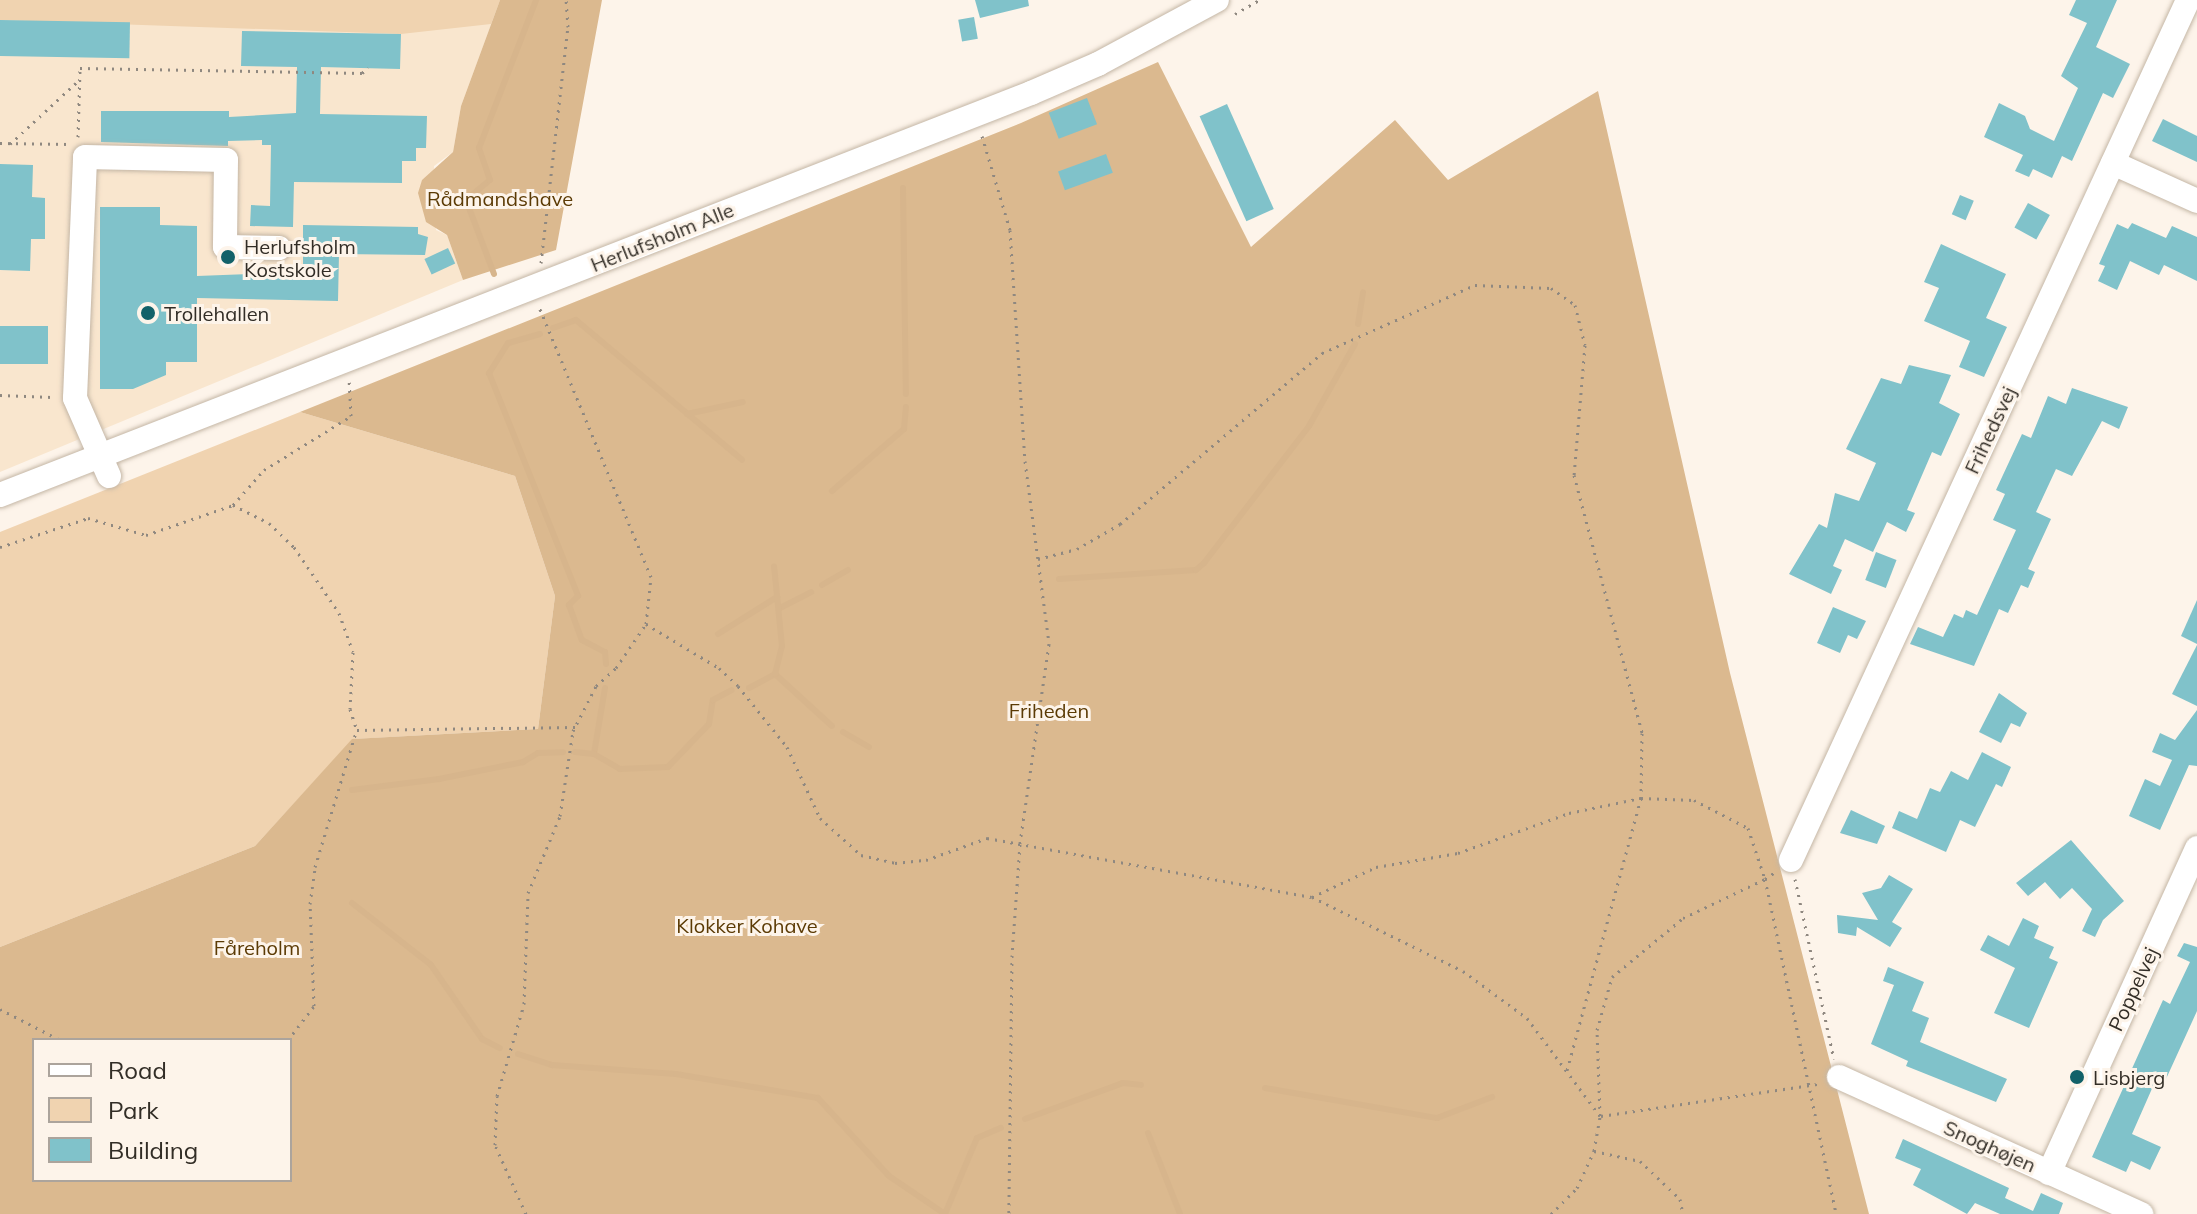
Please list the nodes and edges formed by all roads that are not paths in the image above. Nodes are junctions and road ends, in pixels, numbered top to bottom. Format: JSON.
{"nodes":[{"id":1,"x":1217,"y":0,"type":"edge"},
{"id":2,"x":2188,"y":0,"type":"edge"},
{"id":3,"x":2113,"y":163,"type":"junction"},
{"id":4,"x":2197,"y":201,"type":"edge"},
{"id":5,"x":279,"y":248,"type":"dead end"},
{"id":6,"x":104,"y":466,"type":"junction"},
{"id":7,"x":0,"y":495,"type":"edge"},
{"id":8,"x":2197,"y":848,"type":"edge"},
{"id":9,"x":1791,"y":860,"type":"road end"},
{"id":10,"x":1839,"y":1077,"type":"road end"},
{"id":11,"x":2049,"y":1173,"type":"junction"},
{"id":12,"x":2141,"y":1214,"type":"edge"}],
"edges":[{"from":1,"to":6,"type":"street","name":"Herlufsholm Alle"},
{"from":2,"to":3,"type":"street","name":"Frihedsvej"},
{"from":3,"to":4,"type":"street"},
{"from":3,"to":9,"type":"street","name":"Frihedsvej"},
{"from":5,"to":6,"type":"street"},
{"from":6,"to":7,"type":"street","name":"Herlufsholm Alle"},
{"from":8,"to":11,"type":"street","name":"Poppelvej"},
{"from":10,"to":11,"type":"street","name":"Snoghøjen"},
{"from":11,"to":12,"type":"street","name":"Snoghøjen"}]}
